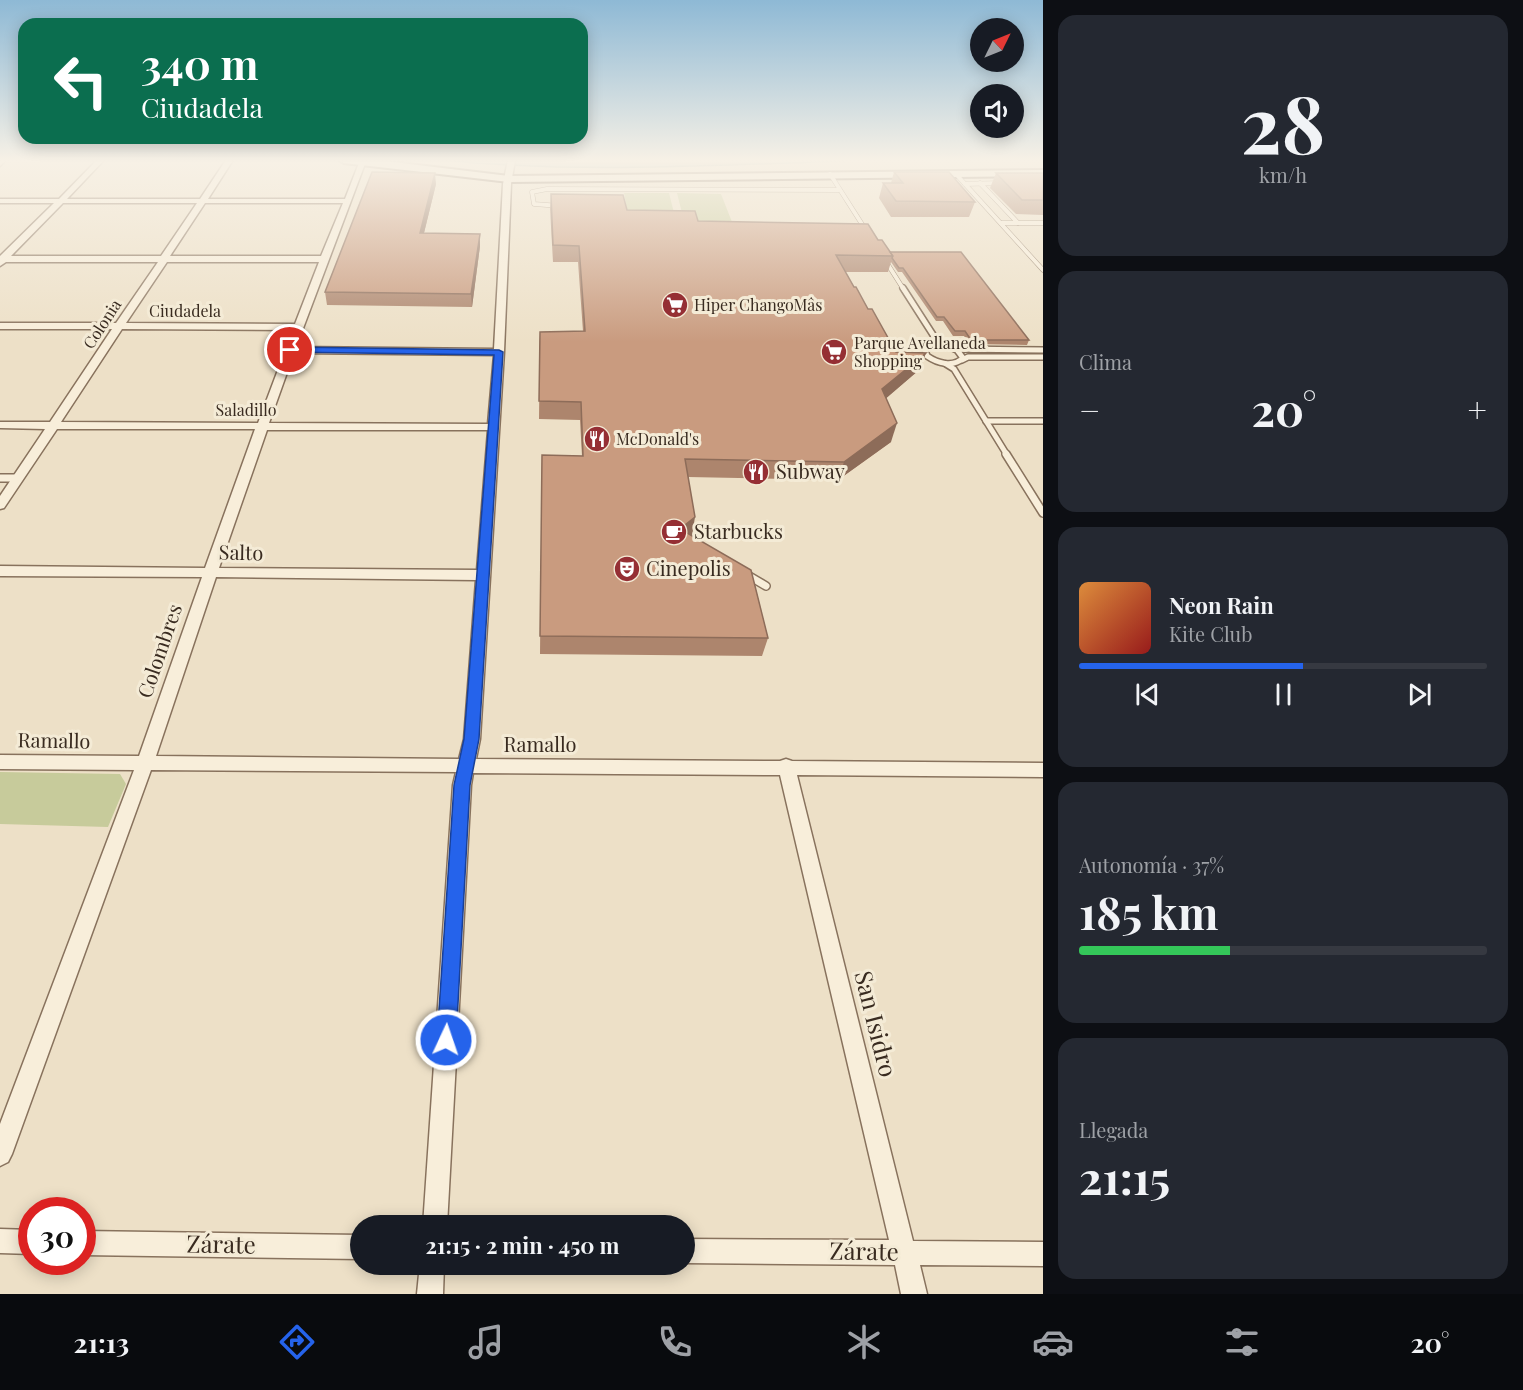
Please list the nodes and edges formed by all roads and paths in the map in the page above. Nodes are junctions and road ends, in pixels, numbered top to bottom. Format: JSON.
{"nodes":[{"id":1,"x":42,"y":220,"type":"edge"},
{"id":2,"x":189,"y":220,"type":"edge"},
{"id":3,"x":339,"y":220,"type":"edge"},
{"id":4,"x":508,"y":220,"type":"edge"},
{"id":5,"x":859,"y":220,"type":"edge"},
{"id":6,"x":998,"y":220,"type":"edge"},
{"id":7,"x":1016,"y":220,"type":"edge"},
{"id":8,"x":1000,"y":223,"type":"junction"},
{"id":9,"x":1018,"y":223,"type":"junction"},
{"id":10,"x":1043,"y":223,"type":"edge"},
{"id":11,"x":870,"y":237,"type":"edge"},
{"id":12,"x":882,"y":255,"type":"edge"},
{"id":13,"x":164,"y":259,"type":"junction"},
{"id":14,"x":1,"y":260,"type":"edge"},
{"id":15,"x":323,"y":260,"type":"junction"},
{"id":16,"x":1043,"y":270,"type":"edge"},
{"id":17,"x":0,"y":326,"type":"edge"},
{"id":18,"x":120,"y":326,"type":"junction"},
{"id":19,"x":298,"y":327,"type":"junction"},
{"id":20,"x":937,"y":341,"type":"junction"},
{"id":21,"x":932,"y":346,"type":"junction"},
{"id":22,"x":950,"y":347,"type":"junction"},
{"id":23,"x":290,"y":350,"type":"junction"},
{"id":24,"x":1043,"y":350,"type":"edge"},
{"id":25,"x":499,"y":352,"type":"junction"},
{"id":26,"x":1043,"y":357,"type":"edge"},
{"id":27,"x":961,"y":361,"type":"junction"},
{"id":28,"x":942,"y":363,"type":"junction"},
{"id":29,"x":954,"y":369,"type":"junction"},
{"id":30,"x":986,"y":421,"type":"junction"},
{"id":31,"x":1043,"y":421,"type":"edge"},
{"id":32,"x":0,"y":425,"type":"edge"},
{"id":33,"x":55,"y":425,"type":"junction"},
{"id":34,"x":262,"y":426,"type":"junction"},
{"id":35,"x":493,"y":427,"type":"junction"},
{"id":36,"x":0,"y":478,"type":"edge"},
{"id":37,"x":19,"y":478,"type":"junction"},
{"id":38,"x":0,"y":505,"type":"edge"},
{"id":39,"x":1043,"y":513,"type":"edge"},
{"id":40,"x":0,"y":571,"type":"edge"},
{"id":41,"x":739,"y":571,"type":"edge"},
{"id":42,"x":209,"y":572,"type":"junction"},
{"id":43,"x":482,"y":575,"type":"junction"},
{"id":44,"x":766,"y":586,"type":"dead end"},
{"id":45,"x":0,"y":762,"type":"edge"},
{"id":46,"x":145,"y":763,"type":"junction"},
{"id":47,"x":465,"y":766,"type":"junction"},
{"id":48,"x":786,"y":766,"type":"junction"},
{"id":49,"x":1043,"y":770,"type":"edge"},
{"id":50,"x":0,"y":1154,"type":"edge"},
{"id":51,"x":436,"y":1215,"type":"edge"},
{"id":52,"x":0,"y":1241,"type":"edge"},
{"id":53,"x":18,"y":1242,"type":"edge"},
{"id":54,"x":96,"y":1243,"type":"edge"},
{"id":55,"x":350,"y":1247,"type":"edge"},
{"id":56,"x":695,"y":1251,"type":"edge"},
{"id":57,"x":904,"y":1252,"type":"junction"},
{"id":58,"x":1043,"y":1254,"type":"edge"},
{"id":59,"x":431,"y":1275,"type":"edge"},
{"id":60,"x":430,"y":1294,"type":"edge"},
{"id":61,"x":914,"y":1294,"type":"edge"}],
"edges":[{"from":1,"to":14,"type":"street"},
{"from":2,"to":13,"type":"street","name":"Colonia"},
{"from":3,"to":15,"type":"street","name":"Colombres"},
{"from":4,"to":25,"type":"street"},
{"from":5,"to":11,"type":"lane"},
{"from":6,"to":8,"type":"lane"},
{"from":7,"to":9,"type":"lane"},
{"from":8,"to":9,"type":"lane"},
{"from":8,"to":16,"type":"lane"},
{"from":9,"to":10,"type":"lane"},
{"from":12,"to":20,"type":"lane"},
{"from":13,"to":14,"type":"street"},
{"from":13,"to":15,"type":"street"},
{"from":13,"to":18,"type":"street","name":"Colonia"},
{"from":15,"to":19,"type":"street","name":"Colombres"},
{"from":17,"to":18,"type":"street","name":"Ciudadela"},
{"from":18,"to":19,"type":"street","name":"Ciudadela"},
{"from":18,"to":33,"type":"street","name":"Colonia"},
{"from":19,"to":23,"type":"street","name":"Colombres"},
{"from":20,"to":21,"type":"lane"},
{"from":20,"to":22,"type":"lane"},
{"from":21,"to":22,"type":"lane"},
{"from":21,"to":28,"type":"lane"},
{"from":22,"to":24,"type":"lane"},
{"from":22,"to":27,"type":"lane"},
{"from":23,"to":25,"type":"street"},
{"from":23,"to":34,"type":"street","name":"Colombres"},
{"from":25,"to":35,"type":"street"},
{"from":26,"to":27,"type":"lane"},
{"from":27,"to":28,"type":"lane"},
{"from":27,"to":29,"type":"lane"},
{"from":28,"to":29,"type":"lane"},
{"from":29,"to":30,"type":"lane"},
{"from":30,"to":31,"type":"lane"},
{"from":30,"to":39,"type":"lane"},
{"from":32,"to":33,"type":"street","name":"Saladillo"},
{"from":33,"to":34,"type":"street","name":"Saladillo"},
{"from":33,"to":37,"type":"street","name":"Colonia"},
{"from":34,"to":35,"type":"street","name":"Saladillo"},
{"from":34,"to":42,"type":"street","name":"Colombres"},
{"from":35,"to":43,"type":"street"},
{"from":36,"to":37,"type":"lane"},
{"from":37,"to":38,"type":"street","name":"Colonia"},
{"from":40,"to":42,"type":"street","name":"Salto"},
{"from":41,"to":44,"type":"lane"},
{"from":42,"to":43,"type":"street","name":"Salto"},
{"from":42,"to":46,"type":"street","name":"Colombres"},
{"from":43,"to":47,"type":"street"},
{"from":45,"to":46,"type":"street","name":"Ramallo"},
{"from":46,"to":47,"type":"street","name":"Ramallo"},
{"from":46,"to":50,"type":"street","name":"Colombres"},
{"from":47,"to":48,"type":"street","name":"Ramallo"},
{"from":47,"to":51,"type":"street"},
{"from":48,"to":49,"type":"street","name":"Ramallo"},
{"from":48,"to":57,"type":"street","name":"San Isidro"},
{"from":52,"to":53,"type":"street"},
{"from":54,"to":55,"type":"street","name":"Zárate"},
{"from":56,"to":57,"type":"street","name":"Zárate"},
{"from":57,"to":58,"type":"street","name":"Zárate"},
{"from":57,"to":61,"type":"street","name":"San Isidro"},
{"from":59,"to":60,"type":"street"}]}
